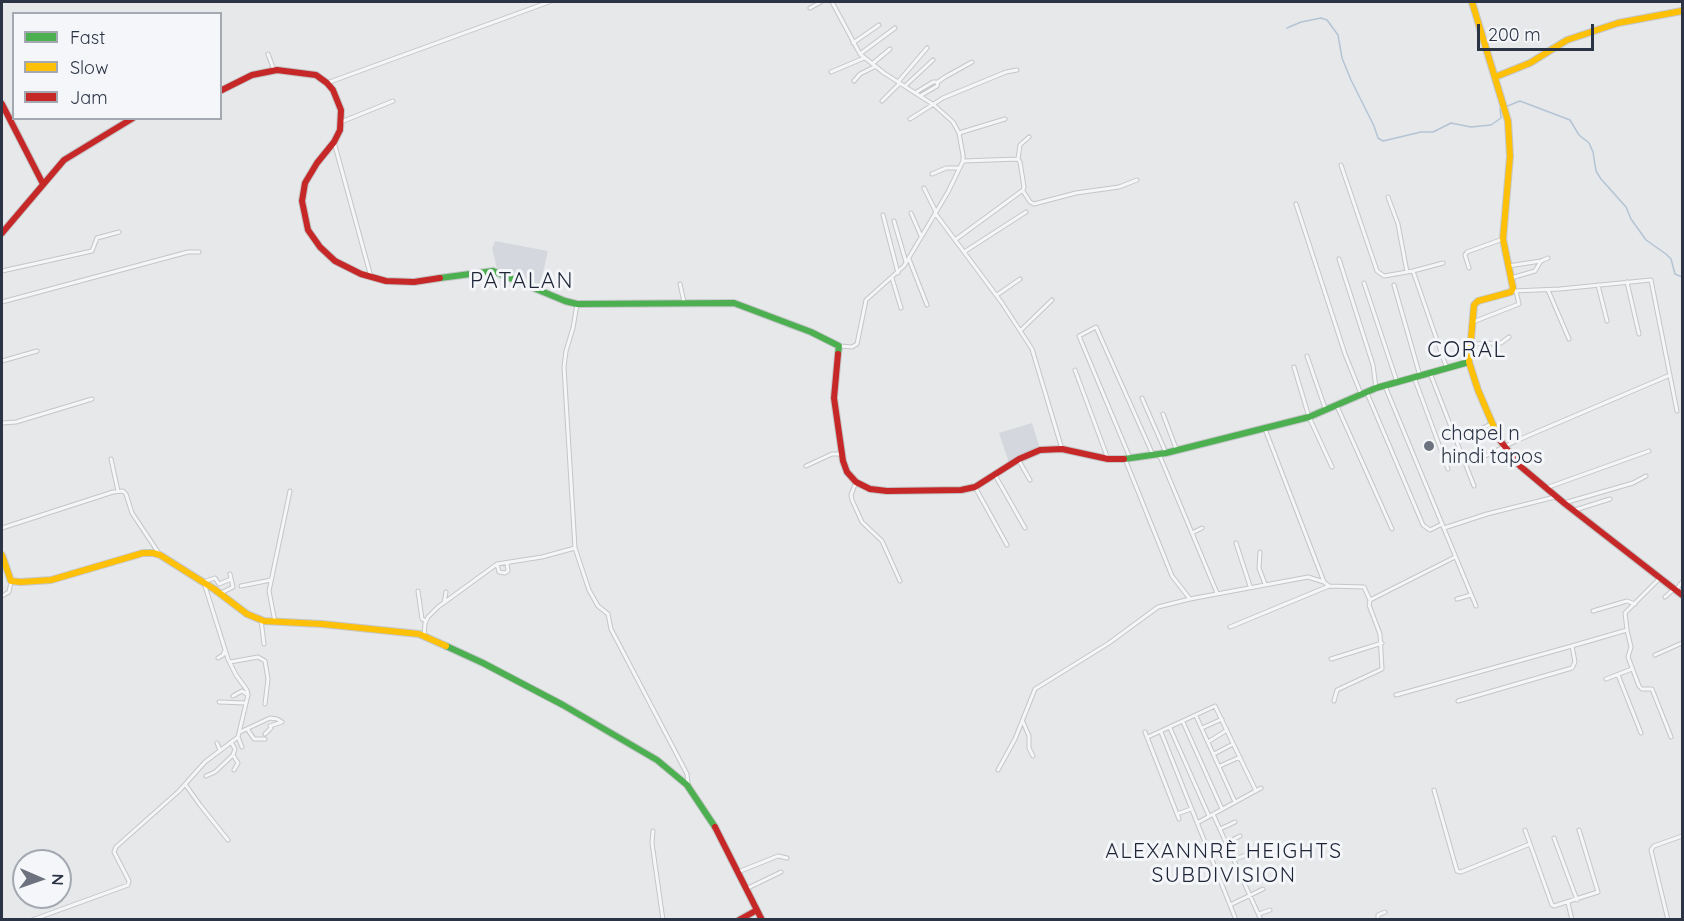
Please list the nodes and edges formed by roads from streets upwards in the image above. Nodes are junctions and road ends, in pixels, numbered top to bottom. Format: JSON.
{"nodes":[{"id":1,"x":549,"y":2,"type":"edge"},
{"id":2,"x":821,"y":2,"type":"edge"},
{"id":3,"x":838,"y":2,"type":"edge"},
{"id":4,"x":1472,"y":2,"type":"edge"},
{"id":5,"x":833,"y":3,"type":"edge"},
{"id":6,"x":810,"y":8,"type":"dead end"},
{"id":7,"x":1683,"y":11,"type":"edge"},
{"id":8,"x":879,"y":25,"type":"dead end"},
{"id":9,"x":895,"y":28,"type":"dead end"},
{"id":10,"x":853,"y":43,"type":"junction"},
{"id":11,"x":927,"y":48,"type":"dead end"},
{"id":12,"x":890,"y":49,"type":"dead end"},
{"id":13,"x":268,"y":54,"type":"dead end"},
{"id":14,"x":860,"y":54,"type":"junction"},
{"id":15,"x":864,"y":58,"type":"junction"},
{"id":16,"x":933,"y":60,"type":"dead end"},
{"id":17,"x":972,"y":62,"type":"dead end"},
{"id":18,"x":873,"y":65,"type":"junction"},
{"id":19,"x":274,"y":70,"type":"junction"},
{"id":20,"x":1017,"y":70,"type":"dead end"},
{"id":21,"x":831,"y":72,"type":"dead end"},
{"id":22,"x":1495,"y":77,"type":"junction"},
{"id":23,"x":854,"y":81,"type":"dead end"},
{"id":24,"x":899,"y":82,"type":"junction"},
{"id":25,"x":938,"y":82,"type":"junction"},
{"id":26,"x":327,"y":83,"type":"junction"},
{"id":27,"x":904,"y":86,"type":"junction"},
{"id":28,"x":222,"y":90,"type":"edge"},
{"id":29,"x":915,"y":93,"type":"junction"},
{"id":30,"x":920,"y":96,"type":"junction"},
{"id":31,"x":393,"y":101,"type":"dead end"},
{"id":32,"x":882,"y":101,"type":"dead end"},
{"id":33,"x":2,"y":104,"type":"edge"},
{"id":34,"x":934,"y":105,"type":"junction"},
{"id":35,"x":910,"y":119,"type":"dead end"},
{"id":36,"x":1005,"y":119,"type":"dead end"},
{"id":37,"x":130,"y":120,"type":"edge"},
{"id":38,"x":341,"y":122,"type":"junction"},
{"id":39,"x":959,"y":133,"type":"junction"},
{"id":40,"x":1029,"y":137,"type":"dead end"},
{"id":41,"x":334,"y":142,"type":"junction"},
{"id":42,"x":1018,"y":159,"type":"junction"},
{"id":43,"x":963,"y":161,"type":"junction"},
{"id":44,"x":1341,"y":165,"type":"dead end"},
{"id":45,"x":959,"y":168,"type":"junction"},
{"id":46,"x":932,"y":174,"type":"dead end"},
{"id":47,"x":1137,"y":180,"type":"dead end"},
{"id":48,"x":43,"y":184,"type":"junction"},
{"id":49,"x":924,"y":188,"type":"dead end"},
{"id":50,"x":1023,"y":190,"type":"junction"},
{"id":51,"x":1388,"y":197,"type":"dead end"},
{"id":52,"x":1296,"y":204,"type":"dead end"},
{"id":53,"x":1026,"y":212,"type":"dead end"},
{"id":54,"x":911,"y":213,"type":"dead end"},
{"id":55,"x":936,"y":213,"type":"junction"},
{"id":56,"x":883,"y":215,"type":"dead end"},
{"id":57,"x":894,"y":221,"type":"dead end"},
{"id":58,"x":119,"y":232,"type":"dead end"},
{"id":59,"x":2,"y":233,"type":"edge"},
{"id":60,"x":921,"y":237,"type":"junction"},
{"id":61,"x":1503,"y":239,"type":"junction"},
{"id":62,"x":955,"y":240,"type":"junction"},
{"id":63,"x":198,"y":252,"type":"dead end"},
{"id":64,"x":963,"y":252,"type":"junction"},
{"id":65,"x":1548,"y":258,"type":"dead end"},
{"id":66,"x":1340,"y":259,"type":"dead end"},
{"id":67,"x":907,"y":260,"type":"junction"},
{"id":68,"x":1541,"y":261,"type":"junction"},
{"id":69,"x":1443,"y":263,"type":"dead end"},
{"id":70,"x":1508,"y":266,"type":"junction"},
{"id":71,"x":1469,"y":268,"type":"dead end"},
{"id":72,"x":2,"y":271,"type":"edge"},
{"id":73,"x":1413,"y":271,"type":"junction"},
{"id":74,"x":1407,"y":272,"type":"junction"},
{"id":75,"x":897,"y":273,"type":"junction"},
{"id":76,"x":371,"y":278,"type":"junction"},
{"id":77,"x":892,"y":278,"type":"junction"},
{"id":78,"x":1511,"y":278,"type":"junction"},
{"id":79,"x":1020,"y":279,"type":"dead end"},
{"id":80,"x":1627,"y":282,"type":"junction"},
{"id":81,"x":1364,"y":283,"type":"dead end"},
{"id":82,"x":680,"y":284,"type":"dead end"},
{"id":83,"x":1394,"y":285,"type":"dead end"},
{"id":84,"x":1598,"y":285,"type":"junction"},
{"id":85,"x":1548,"y":290,"type":"junction"},
{"id":86,"x":1514,"y":291,"type":"junction"},
{"id":87,"x":997,"y":296,"type":"junction"},
{"id":88,"x":1052,"y":300,"type":"dead end"},
{"id":89,"x":2,"y":302,"type":"edge"},
{"id":90,"x":684,"y":302,"type":"junction"},
{"id":91,"x":577,"y":304,"type":"junction"},
{"id":92,"x":927,"y":304,"type":"dead end"},
{"id":93,"x":901,"y":308,"type":"dead end"},
{"id":94,"x":1607,"y":321,"type":"dead end"},
{"id":95,"x":1472,"y":322,"type":"junction"},
{"id":96,"x":1020,"y":331,"type":"junction"},
{"id":97,"x":1639,"y":334,"type":"dead end"},
{"id":98,"x":1509,"y":337,"type":"dead end"},
{"id":99,"x":1569,"y":339,"type":"dead end"},
{"id":100,"x":1470,"y":344,"type":"junction"},
{"id":101,"x":839,"y":346,"type":"junction"},
{"id":102,"x":37,"y":351,"type":"dead end"},
{"id":103,"x":1307,"y":356,"type":"dead end"},
{"id":104,"x":2,"y":361,"type":"edge"},
{"id":105,"x":1469,"y":362,"type":"junction"},
{"id":106,"x":1294,"y":367,"type":"dead end"},
{"id":107,"x":1447,"y":369,"type":"junction"},
{"id":108,"x":1075,"y":370,"type":"dead end"},
{"id":109,"x":1430,"y":373,"type":"junction"},
{"id":110,"x":1670,"y":375,"type":"junction"},
{"id":111,"x":1417,"y":377,"type":"junction"},
{"id":112,"x":1396,"y":382,"type":"junction"},
{"id":113,"x":1385,"y":385,"type":"junction"},
{"id":114,"x":1376,"y":388,"type":"junction"},
{"id":115,"x":1364,"y":393,"type":"junction"},
{"id":116,"x":1142,"y":398,"type":"dead end"},
{"id":117,"x":92,"y":399,"type":"dead end"},
{"id":118,"x":1337,"y":406,"type":"junction"},
{"id":119,"x":1326,"y":411,"type":"junction"},
{"id":120,"x":1677,"y":411,"type":"dead end"},
{"id":121,"x":1163,"y":414,"type":"dead end"},
{"id":122,"x":1309,"y":417,"type":"junction"},
{"id":123,"x":2,"y":423,"type":"edge"},
{"id":124,"x":1491,"y":424,"type":"junction"},
{"id":125,"x":1265,"y":429,"type":"junction"},
{"id":126,"x":1468,"y":435,"type":"dead end"},
{"id":127,"x":1504,"y":447,"type":"junction"},
{"id":128,"x":1062,"y":450,"type":"junction"},
{"id":129,"x":1177,"y":451,"type":"junction"},
{"id":130,"x":1649,"y":451,"type":"dead end"},
{"id":131,"x":842,"y":454,"type":"junction"},
{"id":132,"x":1160,"y":454,"type":"junction"},
{"id":133,"x":1480,"y":458,"type":"dead end"},
{"id":134,"x":111,"y":459,"type":"dead end"},
{"id":135,"x":1018,"y":459,"type":"junction"},
{"id":136,"x":1108,"y":459,"type":"junction"},
{"id":137,"x":1128,"y":459,"type":"junction"},
{"id":138,"x":806,"y":466,"type":"dead end"},
{"id":139,"x":1332,"y":467,"type":"dead end"},
{"id":140,"x":1449,"y":468,"type":"dead end"},
{"id":141,"x":995,"y":475,"type":"junction"},
{"id":142,"x":1646,"y":476,"type":"dead end"},
{"id":143,"x":1030,"y":480,"type":"dead end"},
{"id":144,"x":856,"y":482,"type":"junction"},
{"id":145,"x":1474,"y":486,"type":"dead end"},
{"id":146,"x":975,"y":487,"type":"junction"},
{"id":147,"x":1546,"y":489,"type":"junction"},
{"id":148,"x":118,"y":491,"type":"junction"},
{"id":149,"x":290,"y":491,"type":"dead end"},
{"id":150,"x":1557,"y":496,"type":"junction"},
{"id":151,"x":1610,"y":499,"type":"dead end"},
{"id":152,"x":1564,"y":503,"type":"junction"},
{"id":153,"x":1573,"y":510,"type":"junction"},
{"id":154,"x":1442,"y":524,"type":"junction"},
{"id":155,"x":2,"y":528,"type":"edge"},
{"id":156,"x":1026,"y":528,"type":"dead end"},
{"id":157,"x":1202,"y":528,"type":"dead end"},
{"id":158,"x":1444,"y":528,"type":"junction"},
{"id":159,"x":1392,"y":529,"type":"dead end"},
{"id":160,"x":1192,"y":533,"type":"junction"},
{"id":161,"x":1236,"y":543,"type":"dead end"},
{"id":162,"x":1007,"y":545,"type":"dead end"},
{"id":163,"x":575,"y":548,"type":"junction"},
{"id":164,"x":1260,"y":552,"type":"dead end"},
{"id":165,"x":2,"y":555,"type":"edge"},
{"id":166,"x":160,"y":555,"type":"junction"},
{"id":167,"x":1455,"y":557,"type":"junction"},
{"id":168,"x":507,"y":563,"type":"junction"},
{"id":169,"x":497,"y":564,"type":"junction"},
{"id":170,"x":230,"y":574,"type":"dead end"},
{"id":171,"x":1660,"y":578,"type":"junction"},
{"id":172,"x":231,"y":579,"type":"junction"},
{"id":173,"x":242,"y":579,"type":"dead end"},
{"id":174,"x":271,"y":580,"type":"junction"},
{"id":175,"x":11,"y":581,"type":"junction"},
{"id":176,"x":900,"y":581,"type":"dead end"},
{"id":177,"x":1324,"y":582,"type":"junction"},
{"id":178,"x":1683,"y":582,"type":"edge"},
{"id":179,"x":203,"y":583,"type":"junction"},
{"id":180,"x":1265,"y":584,"type":"junction"},
{"id":181,"x":1329,"y":586,"type":"junction"},
{"id":182,"x":1250,"y":587,"type":"junction"},
{"id":183,"x":1675,"y":590,"type":"junction"},
{"id":184,"x":418,"y":591,"type":"dead end"},
{"id":185,"x":446,"y":592,"type":"dead end"},
{"id":186,"x":221,"y":593,"type":"junction"},
{"id":187,"x":1216,"y":593,"type":"junction"},
{"id":188,"x":1471,"y":595,"type":"junction"},
{"id":189,"x":1683,"y":595,"type":"edge"},
{"id":190,"x":2,"y":596,"type":"edge"},
{"id":191,"x":1665,"y":597,"type":"dead end"},
{"id":192,"x":1190,"y":599,"type":"junction"},
{"id":193,"x":1457,"y":599,"type":"dead end"},
{"id":194,"x":1370,"y":600,"type":"junction"},
{"id":195,"x":444,"y":603,"type":"junction"},
{"id":196,"x":1635,"y":604,"type":"junction"},
{"id":197,"x":1476,"y":606,"type":"dead end"},
{"id":198,"x":1593,"y":610,"type":"dead end"},
{"id":199,"x":261,"y":620,"type":"junction"},
{"id":200,"x":426,"y":621,"type":"junction"},
{"id":201,"x":275,"y":622,"type":"junction"},
{"id":202,"x":1230,"y":627,"type":"dead end"},
{"id":203,"x":1627,"y":630,"type":"junction"},
{"id":204,"x":424,"y":637,"type":"junction"},
{"id":205,"x":1683,"y":642,"type":"edge"},
{"id":206,"x":264,"y":644,"type":"dead end"},
{"id":207,"x":1382,"y":644,"type":"junction"},
{"id":208,"x":1572,"y":646,"type":"junction"},
{"id":209,"x":225,"y":649,"type":"junction"},
{"id":210,"x":1655,"y":655,"type":"dead end"},
{"id":211,"x":218,"y":658,"type":"dead end"},
{"id":212,"x":1331,"y":659,"type":"dead end"},
{"id":213,"x":230,"y":663,"type":"junction"},
{"id":214,"x":1632,"y":669,"type":"junction"},
{"id":215,"x":1618,"y":675,"type":"junction"},
{"id":216,"x":1606,"y":679,"type":"dead end"},
{"id":217,"x":248,"y":695,"type":"junction"},
{"id":218,"x":1396,"y":695,"type":"dead end"},
{"id":219,"x":233,"y":696,"type":"dead end"},
{"id":220,"x":1458,"y":700,"type":"dead end"},
{"id":221,"x":1334,"y":701,"type":"dead end"},
{"id":222,"x":219,"y":702,"type":"dead end"},
{"id":223,"x":246,"y":703,"type":"junction"},
{"id":224,"x":265,"y":704,"type":"dead end"},
{"id":225,"x":1196,"y":716,"type":"junction"},
{"id":226,"x":1222,"y":719,"type":"junction"},
{"id":227,"x":266,"y":721,"type":"junction"},
{"id":228,"x":1022,"y":721,"type":"junction"},
{"id":229,"x":1183,"y":722,"type":"junction"},
{"id":230,"x":271,"y":728,"type":"junction"},
{"id":231,"x":1170,"y":728,"type":"junction"},
{"id":232,"x":1202,"y":728,"type":"junction"},
{"id":233,"x":248,"y":730,"type":"junction"},
{"id":234,"x":1227,"y":730,"type":"junction"},
{"id":235,"x":240,"y":732,"type":"junction"},
{"id":236,"x":1145,"y":732,"type":"dead end"},
{"id":237,"x":1161,"y":732,"type":"junction"},
{"id":238,"x":266,"y":734,"type":"dead end"},
{"id":239,"x":1641,"y":734,"type":"dead end"},
{"id":240,"x":238,"y":737,"type":"junction"},
{"id":241,"x":1148,"y":737,"type":"junction"},
{"id":242,"x":1671,"y":737,"type":"dead end"},
{"id":243,"x":265,"y":739,"type":"dead end"},
{"id":244,"x":231,"y":742,"type":"junction"},
{"id":245,"x":1208,"y":742,"type":"junction"},
{"id":246,"x":216,"y":743,"type":"dead end"},
{"id":247,"x":1233,"y":744,"type":"junction"},
{"id":248,"x":242,"y":747,"type":"dead end"},
{"id":249,"x":220,"y":750,"type":"junction"},
{"id":250,"x":1214,"y":754,"type":"junction"},
{"id":251,"x":233,"y":755,"type":"junction"},
{"id":252,"x":1033,"y":756,"type":"dead end"},
{"id":253,"x":1239,"y":757,"type":"junction"},
{"id":254,"x":1220,"y":766,"type":"junction"},
{"id":255,"x":234,"y":770,"type":"dead end"},
{"id":256,"x":998,"y":770,"type":"dead end"},
{"id":257,"x":206,"y":776,"type":"dead end"},
{"id":258,"x":185,"y":784,"type":"junction"},
{"id":259,"x":687,"y":785,"type":"junction"},
{"id":260,"x":1261,"y":788,"type":"dead end"},
{"id":261,"x":1434,"y":790,"type":"dead end"},
{"id":262,"x":1256,"y":791,"type":"junction"},
{"id":263,"x":1236,"y":801,"type":"junction"},
{"id":264,"x":1191,"y":809,"type":"junction"},
{"id":265,"x":1222,"y":809,"type":"junction"},
{"id":266,"x":1177,"y":814,"type":"junction"},
{"id":267,"x":1211,"y":815,"type":"junction"},
{"id":268,"x":1179,"y":819,"type":"dead end"},
{"id":269,"x":1235,"y":822,"type":"dead end"},
{"id":270,"x":1197,"y":823,"type":"junction"},
{"id":271,"x":1220,"y":829,"type":"junction"},
{"id":272,"x":1525,"y":830,"type":"dead end"},
{"id":273,"x":1579,"y":830,"type":"dead end"},
{"id":274,"x":653,"y":831,"type":"dead end"},
{"id":275,"x":1240,"y":836,"type":"dead end"},
{"id":276,"x":1683,"y":836,"type":"edge"},
{"id":277,"x":1554,"y":838,"type":"dead end"},
{"id":278,"x":228,"y":840,"type":"dead end"},
{"id":279,"x":1227,"y":843,"type":"junction"},
{"id":280,"x":1530,"y":844,"type":"junction"},
{"id":281,"x":1249,"y":854,"type":"dead end"},
{"id":282,"x":787,"y":858,"type":"dead end"},
{"id":283,"x":1235,"y":860,"type":"junction"},
{"id":284,"x":1257,"y":871,"type":"dead end"},
{"id":285,"x":738,"y":872,"type":"junction"},
{"id":286,"x":781,"y":872,"type":"dead end"},
{"id":287,"x":1242,"y":877,"type":"junction"},
{"id":288,"x":746,"y":889,"type":"junction"},
{"id":289,"x":1263,"y":889,"type":"dead end"},
{"id":290,"x":1251,"y":896,"type":"junction"},
{"id":291,"x":1577,"y":900,"type":"junction"},
{"id":292,"x":1568,"y":903,"type":"junction"},
{"id":293,"x":1230,"y":905,"type":"junction"},
{"id":294,"x":757,"y":910,"type":"junction"},
{"id":295,"x":1270,"y":910,"type":"dead end"},
{"id":296,"x":1385,"y":912,"type":"dead end"},
{"id":297,"x":1259,"y":914,"type":"junction"},
{"id":298,"x":32,"y":920,"type":"edge"},
{"id":299,"x":663,"y":920,"type":"edge"},
{"id":300,"x":739,"y":920,"type":"edge"},
{"id":301,"x":762,"y":920,"type":"edge"},
{"id":302,"x":1236,"y":920,"type":"edge"},
{"id":303,"x":1261,"y":920,"type":"edge"},
{"id":304,"x":1378,"y":920,"type":"edge"},
{"id":305,"x":1572,"y":920,"type":"edge"},
{"id":306,"x":1668,"y":920,"type":"edge"}],
"edges":[{"from":1,"to":26,"type":"street"},
{"from":2,"to":6,"type":"street"},
{"from":3,"to":5,"type":"street"},
{"from":4,"to":22,"type":"street"},
{"from":5,"to":10,"type":"street"},
{"from":7,"to":22,"type":"street"},
{"from":8,"to":10,"type":"street"},
{"from":9,"to":14,"type":"street"},
{"from":10,"to":14,"type":"street"},
{"from":11,"to":24,"type":"street"},
{"from":12,"to":18,"type":"street"},
{"from":13,"to":19,"type":"street"},
{"from":14,"to":15,"type":"street"},
{"from":15,"to":18,"type":"street"},
{"from":15,"to":21,"type":"street"},
{"from":16,"to":27,"type":"street"},
{"from":17,"to":25,"type":"street"},
{"from":18,"to":23,"type":"street"},
{"from":18,"to":24,"type":"street"},
{"from":19,"to":26,"type":"street"},
{"from":19,"to":28,"type":"street"},
{"from":20,"to":34,"type":"street"},
{"from":22,"to":61,"type":"street"},
{"from":24,"to":27,"type":"street"},
{"from":24,"to":32,"type":"street"},
{"from":25,"to":29,"type":"street"},
{"from":25,"to":30,"type":"street"},
{"from":26,"to":38,"type":"street"},
{"from":27,"to":29,"type":"street"},
{"from":29,"to":30,"type":"street"},
{"from":30,"to":34,"type":"street"},
{"from":31,"to":38,"type":"street"},
{"from":33,"to":48,"type":"street"},
{"from":34,"to":35,"type":"street"},
{"from":34,"to":39,"type":"street"},
{"from":36,"to":39,"type":"street"},
{"from":37,"to":48,"type":"street"},
{"from":38,"to":41,"type":"street"},
{"from":39,"to":43,"type":"street"},
{"from":40,"to":42,"type":"street"},
{"from":41,"to":76,"type":"street"},
{"from":41,"to":76,"type":"street"},
{"from":42,"to":43,"type":"street"},
{"from":42,"to":50,"type":"street"},
{"from":43,"to":45,"type":"street"},
{"from":44,"to":74,"type":"street"},
{"from":45,"to":46,"type":"street"},
{"from":45,"to":55,"type":"street"},
{"from":47,"to":50,"type":"street"},
{"from":48,"to":59,"type":"street"},
{"from":49,"to":55,"type":"street"},
{"from":50,"to":62,"type":"street"},
{"from":51,"to":74,"type":"street"},
{"from":52,"to":115,"type":"street"},
{"from":53,"to":64,"type":"street"},
{"from":54,"to":60,"type":"street"},
{"from":55,"to":60,"type":"street"},
{"from":55,"to":62,"type":"street"},
{"from":56,"to":75,"type":"street"},
{"from":57,"to":67,"type":"street"},
{"from":58,"to":72,"type":"street"},
{"from":60,"to":67,"type":"street"},
{"from":61,"to":70,"type":"street"},
{"from":61,"to":71,"type":"street"},
{"from":62,"to":64,"type":"street"},
{"from":63,"to":89,"type":"street"},
{"from":64,"to":87,"type":"street"},
{"from":65,"to":68,"type":"street"},
{"from":66,"to":114,"type":"street"},
{"from":67,"to":75,"type":"street"},
{"from":67,"to":92,"type":"street"},
{"from":68,"to":70,"type":"street"},
{"from":68,"to":78,"type":"street"},
{"from":69,"to":73,"type":"street"},
{"from":70,"to":78,"type":"street"},
{"from":73,"to":74,"type":"street"},
{"from":73,"to":107,"type":"street"},
{"from":75,"to":77,"type":"street"},
{"from":76,"to":91,"type":"street"},
{"from":77,"to":93,"type":"street"},
{"from":77,"to":101,"type":"street"},
{"from":78,"to":86,"type":"street"},
{"from":79,"to":87,"type":"street"},
{"from":80,"to":84,"type":"street"},
{"from":80,"to":97,"type":"street"},
{"from":80,"to":110,"type":"street"},
{"from":81,"to":112,"type":"street"},
{"from":82,"to":90,"type":"street"},
{"from":83,"to":111,"type":"street"},
{"from":84,"to":85,"type":"street"},
{"from":84,"to":94,"type":"street"},
{"from":85,"to":86,"type":"street"},
{"from":85,"to":99,"type":"street"},
{"from":86,"to":95,"type":"street"},
{"from":86,"to":95,"type":"street"},
{"from":87,"to":96,"type":"street"},
{"from":88,"to":96,"type":"street"},
{"from":90,"to":91,"type":"street"},
{"from":90,"to":101,"type":"street"},
{"from":91,"to":163,"type":"street"},
{"from":95,"to":100,"type":"street"},
{"from":96,"to":128,"type":"street"},
{"from":98,"to":100,"type":"street"},
{"from":100,"to":105,"type":"street"},
{"from":101,"to":131,"type":"street"},
{"from":102,"to":104,"type":"street"},
{"from":103,"to":119,"type":"street"},
{"from":105,"to":107,"type":"street"},
{"from":105,"to":124,"type":"street"},
{"from":106,"to":122,"type":"street"},
{"from":107,"to":109,"type":"street"},
{"from":108,"to":136,"type":"street"},
{"from":109,"to":111,"type":"street"},
{"from":109,"to":145,"type":"street"},
{"from":110,"to":120,"type":"street"},
{"from":110,"to":127,"type":"street"},
{"from":111,"to":112,"type":"street"},
{"from":111,"to":140,"type":"street"},
{"from":112,"to":113,"type":"street"},
{"from":113,"to":114,"type":"street"},
{"from":113,"to":154,"type":"street"},
{"from":114,"to":115,"type":"street"},
{"from":115,"to":118,"type":"street"},
{"from":115,"to":154,"type":"street"},
{"from":116,"to":132,"type":"street"},
{"from":117,"to":123,"type":"street"},
{"from":118,"to":119,"type":"street"},
{"from":118,"to":159,"type":"street"},
{"from":119,"to":122,"type":"street"},
{"from":121,"to":129,"type":"street"},
{"from":122,"to":125,"type":"street"},
{"from":122,"to":139,"type":"street"},
{"from":124,"to":126,"type":"street"},
{"from":124,"to":127,"type":"street"},
{"from":125,"to":129,"type":"street"},
{"from":125,"to":177,"type":"street"},
{"from":127,"to":133,"type":"street"},
{"from":127,"to":147,"type":"street"},
{"from":128,"to":135,"type":"street"},
{"from":128,"to":136,"type":"street"},
{"from":129,"to":132,"type":"street"},
{"from":130,"to":147,"type":"street"},
{"from":131,"to":138,"type":"street"},
{"from":131,"to":144,"type":"street"},
{"from":132,"to":137,"type":"street"},
{"from":132,"to":137,"type":"street"},
{"from":132,"to":160,"type":"street"},
{"from":134,"to":148,"type":"street"},
{"from":135,"to":141,"type":"street"},
{"from":135,"to":143,"type":"street"},
{"from":136,"to":137,"type":"street"},
{"from":137,"to":192,"type":"street"},
{"from":141,"to":146,"type":"street"},
{"from":141,"to":156,"type":"street"},
{"from":142,"to":152,"type":"street"},
{"from":144,"to":146,"type":"street"},
{"from":144,"to":176,"type":"street"},
{"from":146,"to":162,"type":"street"},
{"from":147,"to":150,"type":"street"},
{"from":148,"to":155,"type":"street"},
{"from":148,"to":166,"type":"street"},
{"from":149,"to":174,"type":"street"},
{"from":150,"to":152,"type":"street"},
{"from":150,"to":158,"type":"street"},
{"from":151,"to":153,"type":"street"},
{"from":152,"to":153,"type":"street"},
{"from":153,"to":171,"type":"street"},
{"from":154,"to":158,"type":"street"},
{"from":157,"to":160,"type":"street"},
{"from":158,"to":167,"type":"street"},
{"from":160,"to":187,"type":"street"},
{"from":161,"to":182,"type":"street"},
{"from":163,"to":168,"type":"street"},
{"from":163,"to":259,"type":"street"},
{"from":164,"to":180,"type":"street"},
{"from":165,"to":175,"type":"street"},
{"from":166,"to":175,"type":"street"},
{"from":166,"to":179,"type":"street"},
{"from":167,"to":188,"type":"street"},
{"from":167,"to":194,"type":"street"},
{"from":168,"to":169,"type":"street"},
{"from":168,"to":169,"type":"street"},
{"from":169,"to":195,"type":"street"},
{"from":170,"to":172,"type":"street"},
{"from":171,"to":183,"type":"street"},
{"from":171,"to":196,"type":"street"},
{"from":172,"to":179,"type":"street"},
{"from":172,"to":186,"type":"street"},
{"from":173,"to":174,"type":"street"},
{"from":174,"to":201,"type":"street"},
{"from":175,"to":190,"type":"street"},
{"from":177,"to":180,"type":"street"},
{"from":177,"to":181,"type":"street"},
{"from":178,"to":183,"type":"street"},
{"from":179,"to":186,"type":"street"},
{"from":179,"to":209,"type":"street"},
{"from":180,"to":182,"type":"street"},
{"from":181,"to":194,"type":"street"},
{"from":181,"to":202,"type":"street"},
{"from":182,"to":187,"type":"street"},
{"from":183,"to":189,"type":"street"},
{"from":183,"to":191,"type":"street"},
{"from":184,"to":200,"type":"street"},
{"from":185,"to":195,"type":"street"},
{"from":186,"to":199,"type":"street"},
{"from":187,"to":192,"type":"street"},
{"from":188,"to":193,"type":"street"},
{"from":188,"to":197,"type":"street"},
{"from":192,"to":228,"type":"street"},
{"from":194,"to":207,"type":"street"},
{"from":195,"to":200,"type":"street"},
{"from":196,"to":198,"type":"street"},
{"from":196,"to":203,"type":"street"},
{"from":199,"to":201,"type":"street"},
{"from":199,"to":206,"type":"street"},
{"from":200,"to":204,"type":"street"},
{"from":201,"to":204,"type":"street"},
{"from":203,"to":208,"type":"street"},
{"from":203,"to":214,"type":"street"},
{"from":204,"to":259,"type":"street"},
{"from":205,"to":210,"type":"street"},
{"from":207,"to":212,"type":"street"},
{"from":207,"to":221,"type":"street"},
{"from":208,"to":218,"type":"street"},
{"from":208,"to":220,"type":"street"},
{"from":209,"to":211,"type":"street"},
{"from":209,"to":213,"type":"street"},
{"from":213,"to":217,"type":"street"},
{"from":213,"to":224,"type":"street"},
{"from":214,"to":215,"type":"street"},
{"from":214,"to":242,"type":"street"},
{"from":215,"to":216,"type":"street"},
{"from":215,"to":239,"type":"street"},
{"from":217,"to":219,"type":"street"},
{"from":217,"to":223,"type":"street"},
{"from":222,"to":223,"type":"street"},
{"from":223,"to":235,"type":"street"},
{"from":225,"to":226,"type":"street"},
{"from":225,"to":229,"type":"street"},
{"from":225,"to":232,"type":"street"},
{"from":226,"to":232,"type":"street"},
{"from":226,"to":234,"type":"street"},
{"from":227,"to":230,"type":"street"},
{"from":227,"to":230,"type":"street"},
{"from":227,"to":233,"type":"street"},
{"from":228,"to":252,"type":"street"},
{"from":228,"to":256,"type":"street"},
{"from":229,"to":231,"type":"street"},
{"from":229,"to":265,"type":"street"},
{"from":230,"to":238,"type":"street"},
{"from":231,"to":237,"type":"street"},
{"from":231,"to":267,"type":"street"},
{"from":232,"to":245,"type":"street"},
{"from":233,"to":235,"type":"street"},
{"from":233,"to":243,"type":"street"},
{"from":234,"to":245,"type":"street"},
{"from":234,"to":247,"type":"street"},
{"from":235,"to":240,"type":"street"},
{"from":236,"to":241,"type":"street"},
{"from":237,"to":241,"type":"street"},
{"from":237,"to":264,"type":"street"},
{"from":240,"to":244,"type":"street"},
{"from":240,"to":248,"type":"street"},
{"from":241,"to":266,"type":"street"},
{"from":244,"to":249,"type":"street"},
{"from":244,"to":251,"type":"street"},
{"from":245,"to":250,"type":"street"},
{"from":246,"to":249,"type":"street"},
{"from":247,"to":250,"type":"street"},
{"from":247,"to":253,"type":"street"},
{"from":249,"to":258,"type":"street"},
{"from":250,"to":254,"type":"street"},
{"from":251,"to":255,"type":"street"},
{"from":251,"to":257,"type":"street"},
{"from":253,"to":254,"type":"street"},
{"from":253,"to":262,"type":"street"},
{"from":254,"to":263,"type":"street"},
{"from":258,"to":278,"type":"street"},
{"from":258,"to":298,"type":"street"},
{"from":259,"to":285,"type":"street"},
{"from":260,"to":262,"type":"street"},
{"from":261,"to":280,"type":"street"},
{"from":262,"to":263,"type":"street"},
{"from":263,"to":265,"type":"street"},
{"from":264,"to":266,"type":"street"},
{"from":264,"to":270,"type":"street"},
{"from":265,"to":267,"type":"street"},
{"from":266,"to":268,"type":"street"},
{"from":267,"to":270,"type":"street"},
{"from":267,"to":271,"type":"street"},
{"from":269,"to":271,"type":"street"},
{"from":270,"to":293,"type":"street"},
{"from":271,"to":279,"type":"street"},
{"from":272,"to":280,"type":"street"},
{"from":273,"to":291,"type":"street"},
{"from":274,"to":299,"type":"street"},
{"from":275,"to":279,"type":"street"},
{"from":276,"to":306,"type":"street"},
{"from":277,"to":291,"type":"street"},
{"from":279,"to":283,"type":"street"},
{"from":280,"to":292,"type":"street"},
{"from":281,"to":283,"type":"street"},
{"from":282,"to":285,"type":"street"},
{"from":283,"to":287,"type":"street"},
{"from":284,"to":287,"type":"street"},
{"from":285,"to":288,"type":"street"},
{"from":286,"to":288,"type":"street"},
{"from":287,"to":290,"type":"street"},
{"from":288,"to":294,"type":"street"},
{"from":289,"to":290,"type":"street"},
{"from":290,"to":293,"type":"street"},
{"from":290,"to":297,"type":"street"},
{"from":291,"to":292,"type":"street"},
{"from":292,"to":305,"type":"street"},
{"from":293,"to":302,"type":"street"},
{"from":294,"to":300,"type":"street"},
{"from":294,"to":301,"type":"street"},
{"from":295,"to":297,"type":"street"},
{"from":296,"to":304,"type":"street"},
{"from":297,"to":303,"type":"street"}]}
